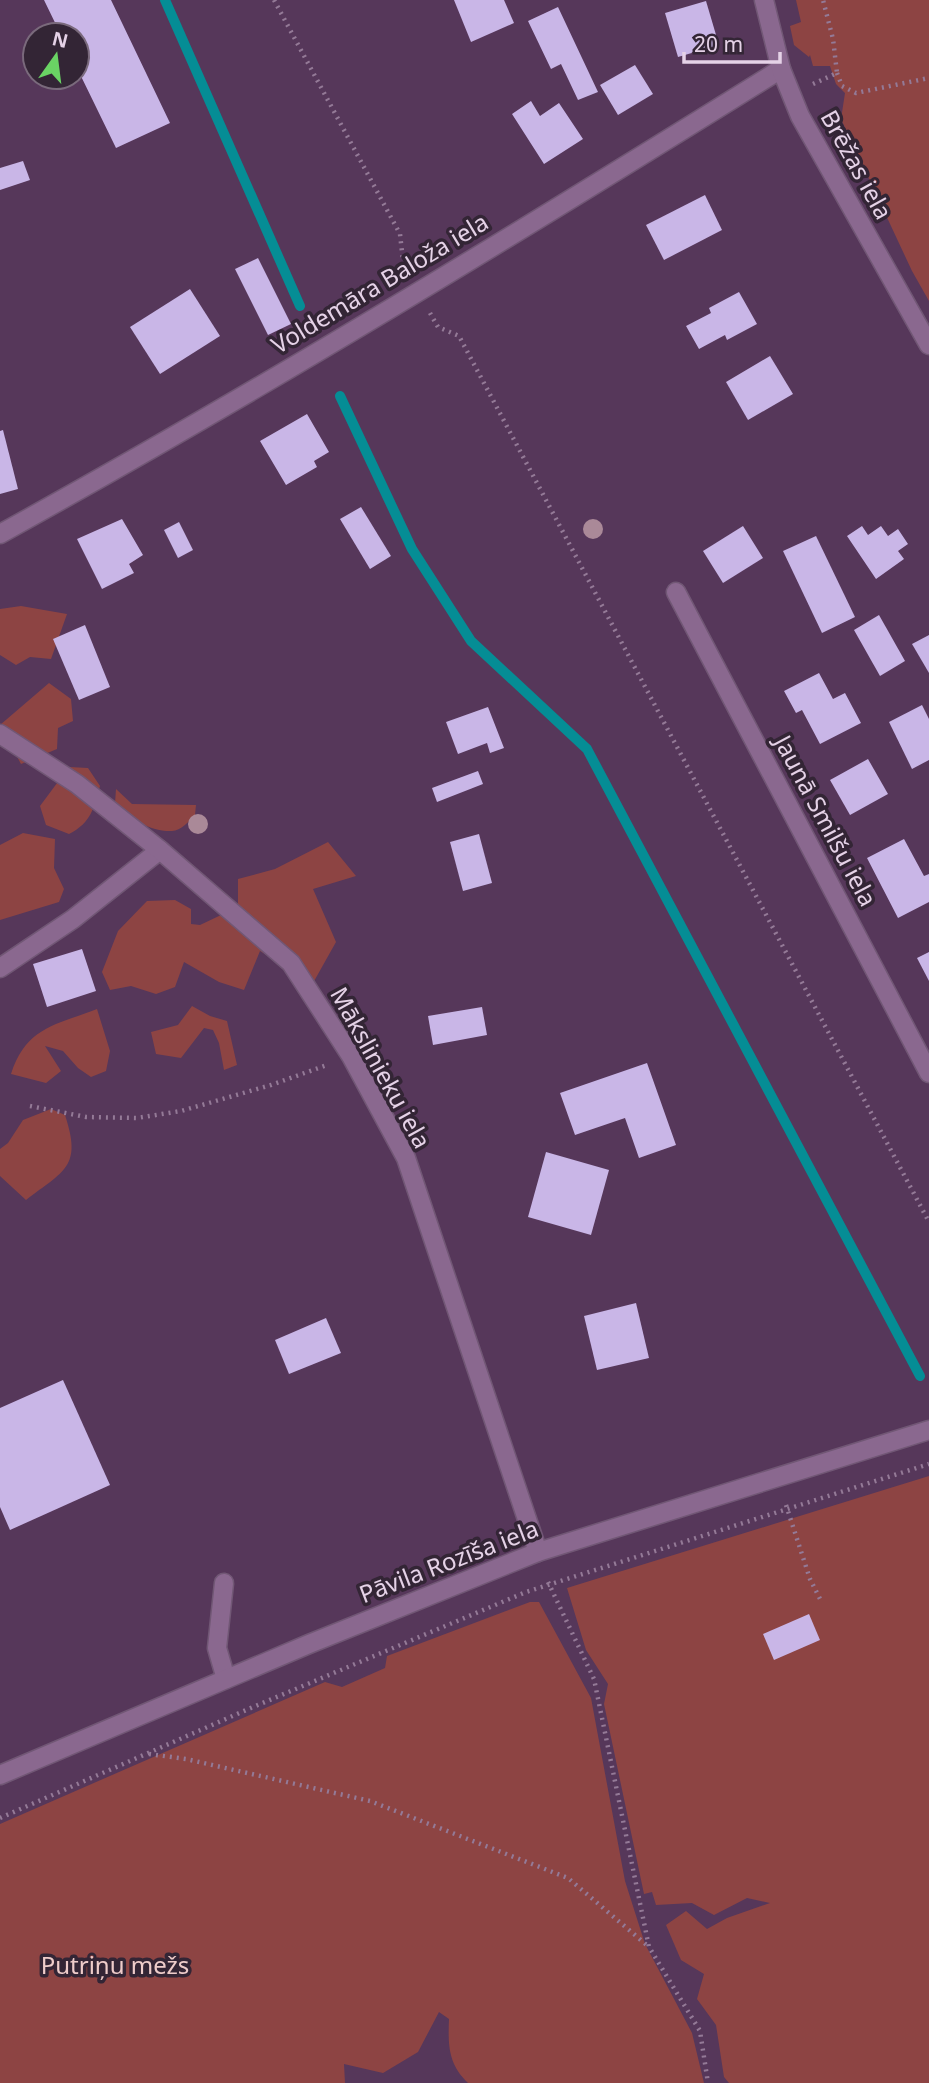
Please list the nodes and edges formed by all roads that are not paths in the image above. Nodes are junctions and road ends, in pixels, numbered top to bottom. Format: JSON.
{"nodes":[{"id":1,"x":764,"y":0,"type":"edge"},
{"id":2,"x":781,"y":69,"type":"junction"},
{"id":3,"x":929,"y":345,"type":"edge"},
{"id":4,"x":0,"y":534,"type":"edge"},
{"id":5,"x":676,"y":592,"type":"dead end"},
{"id":6,"x":0,"y":734,"type":"edge"},
{"id":7,"x":160,"y":850,"type":"junction"},
{"id":8,"x":0,"y":968,"type":"edge"},
{"id":9,"x":929,"y":1073,"type":"edge"},
{"id":10,"x":929,"y":1430,"type":"edge"},
{"id":11,"x":538,"y":1552,"type":"junction"},
{"id":12,"x":225,"y":1584,"type":"dead end"},
{"id":13,"x":226,"y":1679,"type":"junction"},
{"id":14,"x":0,"y":1775,"type":"edge"}],
"edges":[{"from":1,"to":2,"type":"street","name":"Brēžas iela"},
{"from":2,"to":3,"type":"street","name":"Brēžas iela"},
{"from":2,"to":4,"type":"street","name":"Voldemāra Baloža iela"},
{"from":5,"to":9,"type":"street","name":"Jaunā Smilšu iela"},
{"from":6,"to":7,"type":"street","name":"Mākslinieku iela"},
{"from":7,"to":8,"type":"street"},
{"from":7,"to":11,"type":"street","name":"Mākslinieku iela"},
{"from":10,"to":11,"type":"street","name":"Pāvila Rozīša iela"},
{"from":11,"to":13,"type":"street","name":"Pāvila Rozīša iela"},
{"from":12,"to":13,"type":"street"},
{"from":13,"to":14,"type":"street","name":"Pāvila Rozīša iela"}]}
